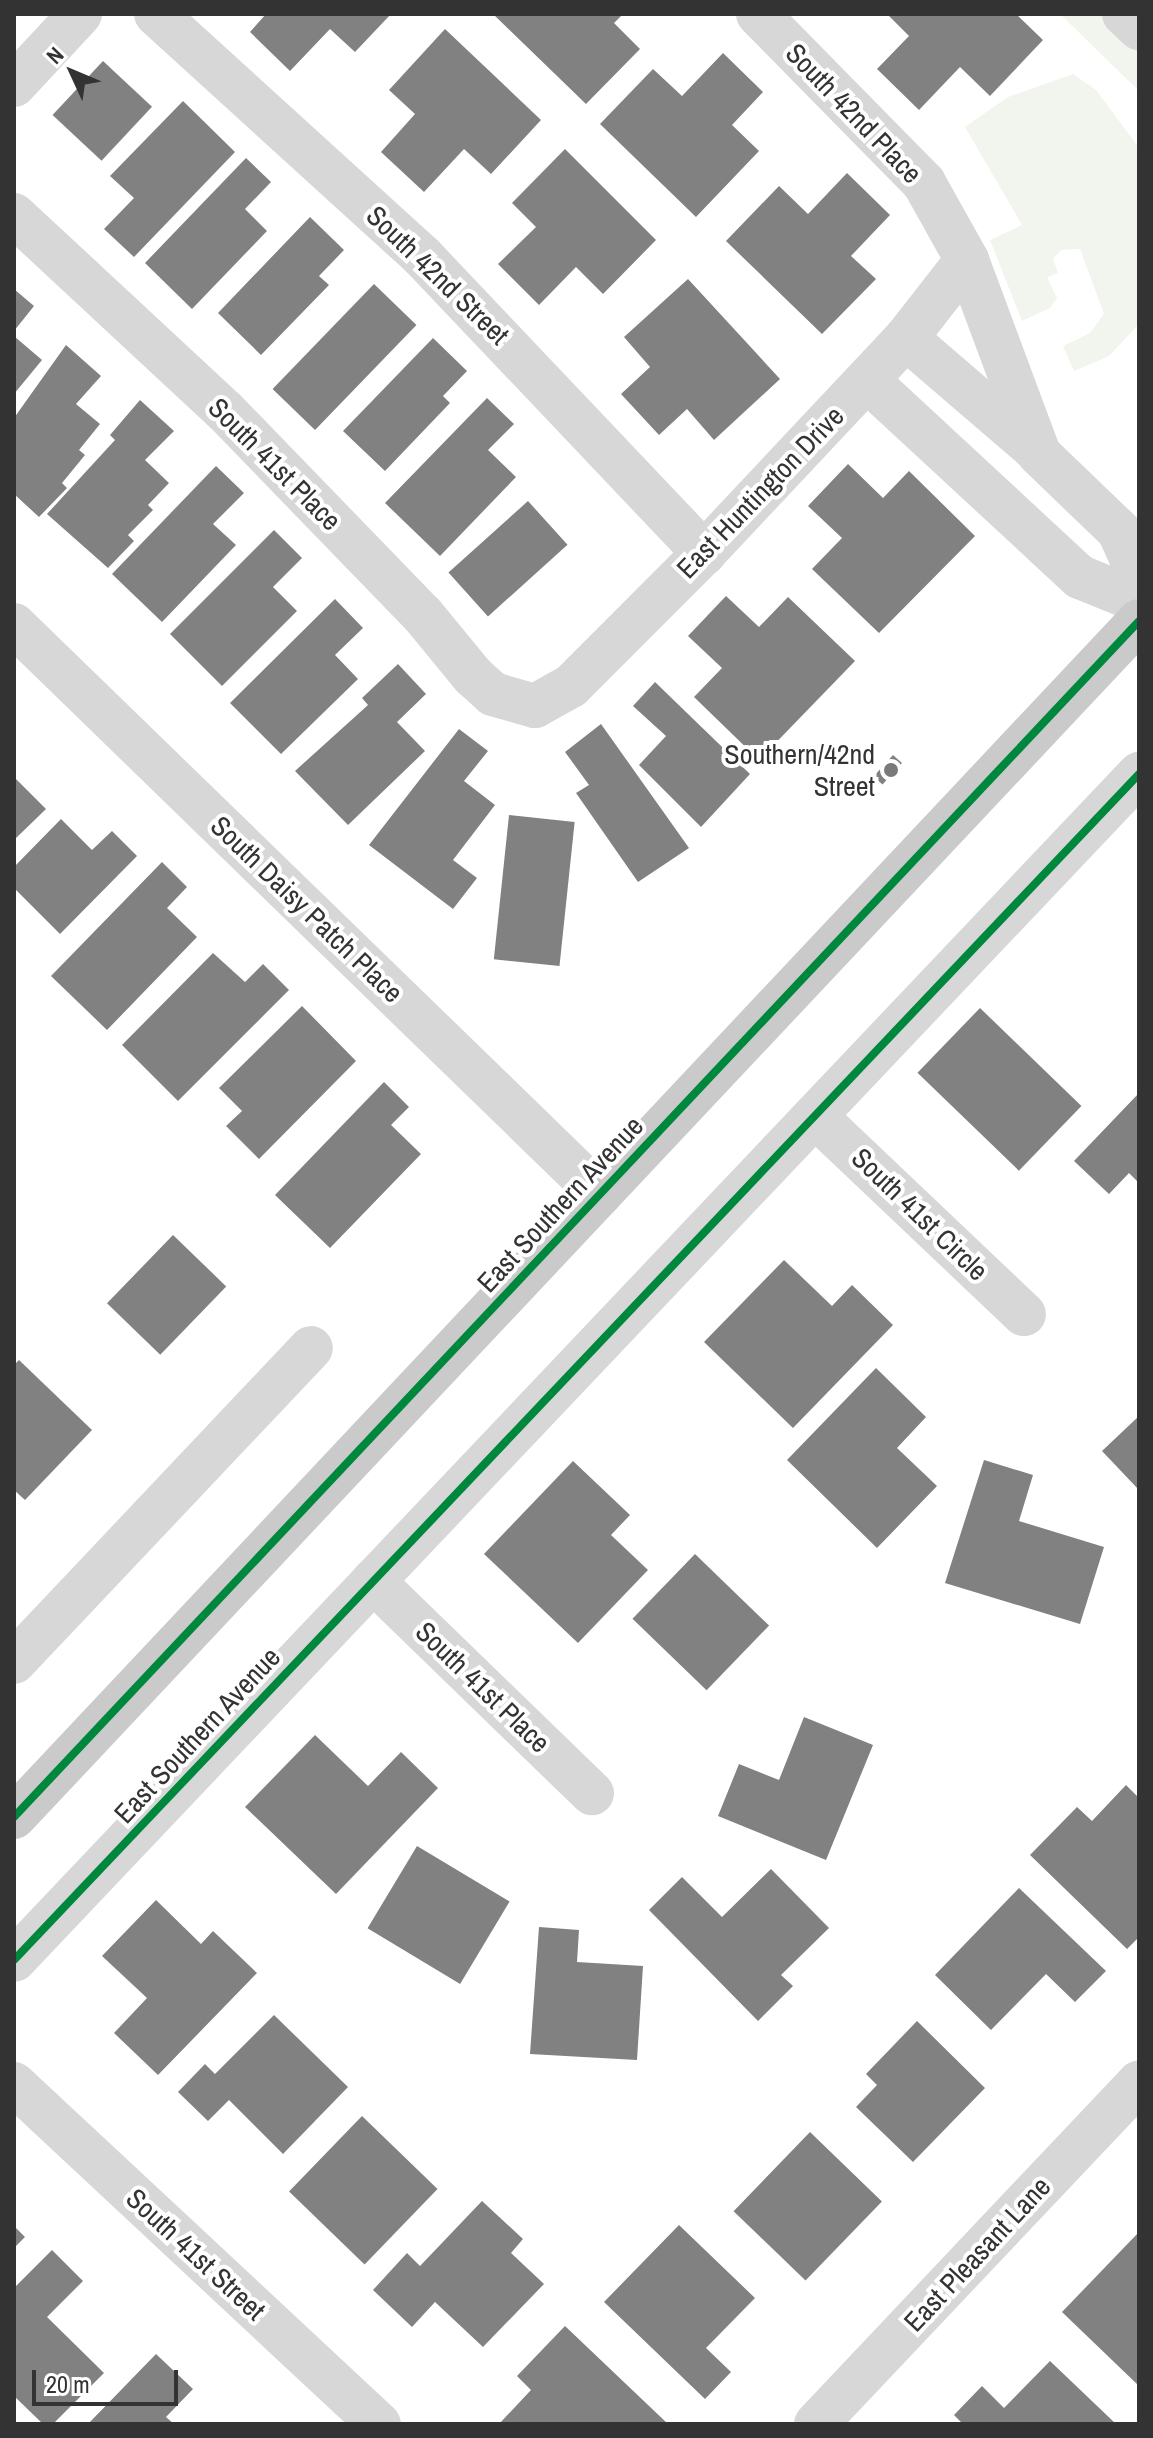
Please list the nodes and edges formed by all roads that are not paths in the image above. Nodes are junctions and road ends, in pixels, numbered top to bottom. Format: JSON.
{"nodes":[{"id":1,"x":80,"y":14,"type":"edge"},
{"id":2,"x":156,"y":14,"type":"edge"},
{"id":3,"x":758,"y":14,"type":"edge"},
{"id":4,"x":1124,"y":14,"type":"edge"},
{"id":5,"x":1139,"y":28,"type":"edge"},
{"id":6,"x":14,"y":85,"type":"edge"},
{"id":7,"x":14,"y":215,"type":"edge"},
{"id":8,"x":967,"y":260,"type":"junction"},
{"id":9,"x":906,"y":338,"type":"junction"},
{"id":10,"x":867,"y":380,"type":"junction"},
{"id":11,"x":1039,"y":454,"type":"junction"},
{"id":12,"x":704,"y":553,"type":"junction"},
{"id":13,"x":1139,"y":576,"type":"edge"},
{"id":14,"x":1139,"y":601,"type":"edge"},
{"id":15,"x":1139,"y":621,"type":"edge"},
{"id":16,"x":14,"y":625,"type":"edge"},
{"id":17,"x":535,"y":706,"type":"joint"},
{"id":18,"x":1139,"y":774,"type":"edge"},
{"id":19,"x":815,"y":1116,"type":"junction"},
{"id":20,"x":600,"y":1194,"type":"junction"},
{"id":21,"x":1024,"y":1314,"type":"dead end"},
{"id":22,"x":311,"y":1348,"type":"dead end"},
{"id":23,"x":373,"y":1581,"type":"junction"},
{"id":24,"x":14,"y":1662,"type":"edge"},
{"id":25,"x":592,"y":1793,"type":"dead end"},
{"id":26,"x":14,"y":1817,"type":"edge"},
{"id":27,"x":14,"y":1960,"type":"edge"},
{"id":28,"x":1139,"y":2083,"type":"edge"},
{"id":29,"x":14,"y":2084,"type":"edge"},
{"id":30,"x":379,"y":2424,"type":"edge"},
{"id":31,"x":816,"y":2424,"type":"edge"}],
"edges":[{"from":1,"to":6,"type":"street"},
{"from":2,"to":12,"type":"street","name":"South 42nd Street"},
{"from":3,"to":8,"type":"street","name":"South 42nd Place"},
{"from":4,"to":5,"type":"street"},
{"from":7,"to":17,"type":"street","name":"South 41st Place"},
{"from":8,"to":9,"type":"street","name":"East Huntington Drive"},
{"from":8,"to":11,"type":"street"},
{"from":9,"to":10,"type":"street","name":"East Huntington Drive"},
{"from":9,"to":11,"type":"street"},
{"from":10,"to":12,"type":"street","name":"East Huntington Drive"},
{"from":10,"to":14,"type":"street"},
{"from":11,"to":13,"type":"street"},
{"from":12,"to":17,"type":"street","name":"East Huntington Drive"},
{"from":15,"to":20,"type":"main road","name":"East Southern Avenue"},
{"from":16,"to":20,"type":"street","name":"South Daisy Patch Place"},
{"from":18,"to":19,"type":"street","name":"East Southern Avenue"},
{"from":19,"to":21,"type":"street","name":"South 41st Circle"},
{"from":19,"to":23,"type":"street","name":"East Southern Avenue"},
{"from":20,"to":26,"type":"main road","name":"East Southern Avenue"},
{"from":22,"to":24,"type":"street"},
{"from":23,"to":25,"type":"street","name":"South 41st Place"},
{"from":23,"to":27,"type":"street","name":"East Southern Avenue"},
{"from":28,"to":31,"type":"street","name":"East Pleasant Lane"},
{"from":29,"to":30,"type":"street","name":"South 41st Street"}]}
